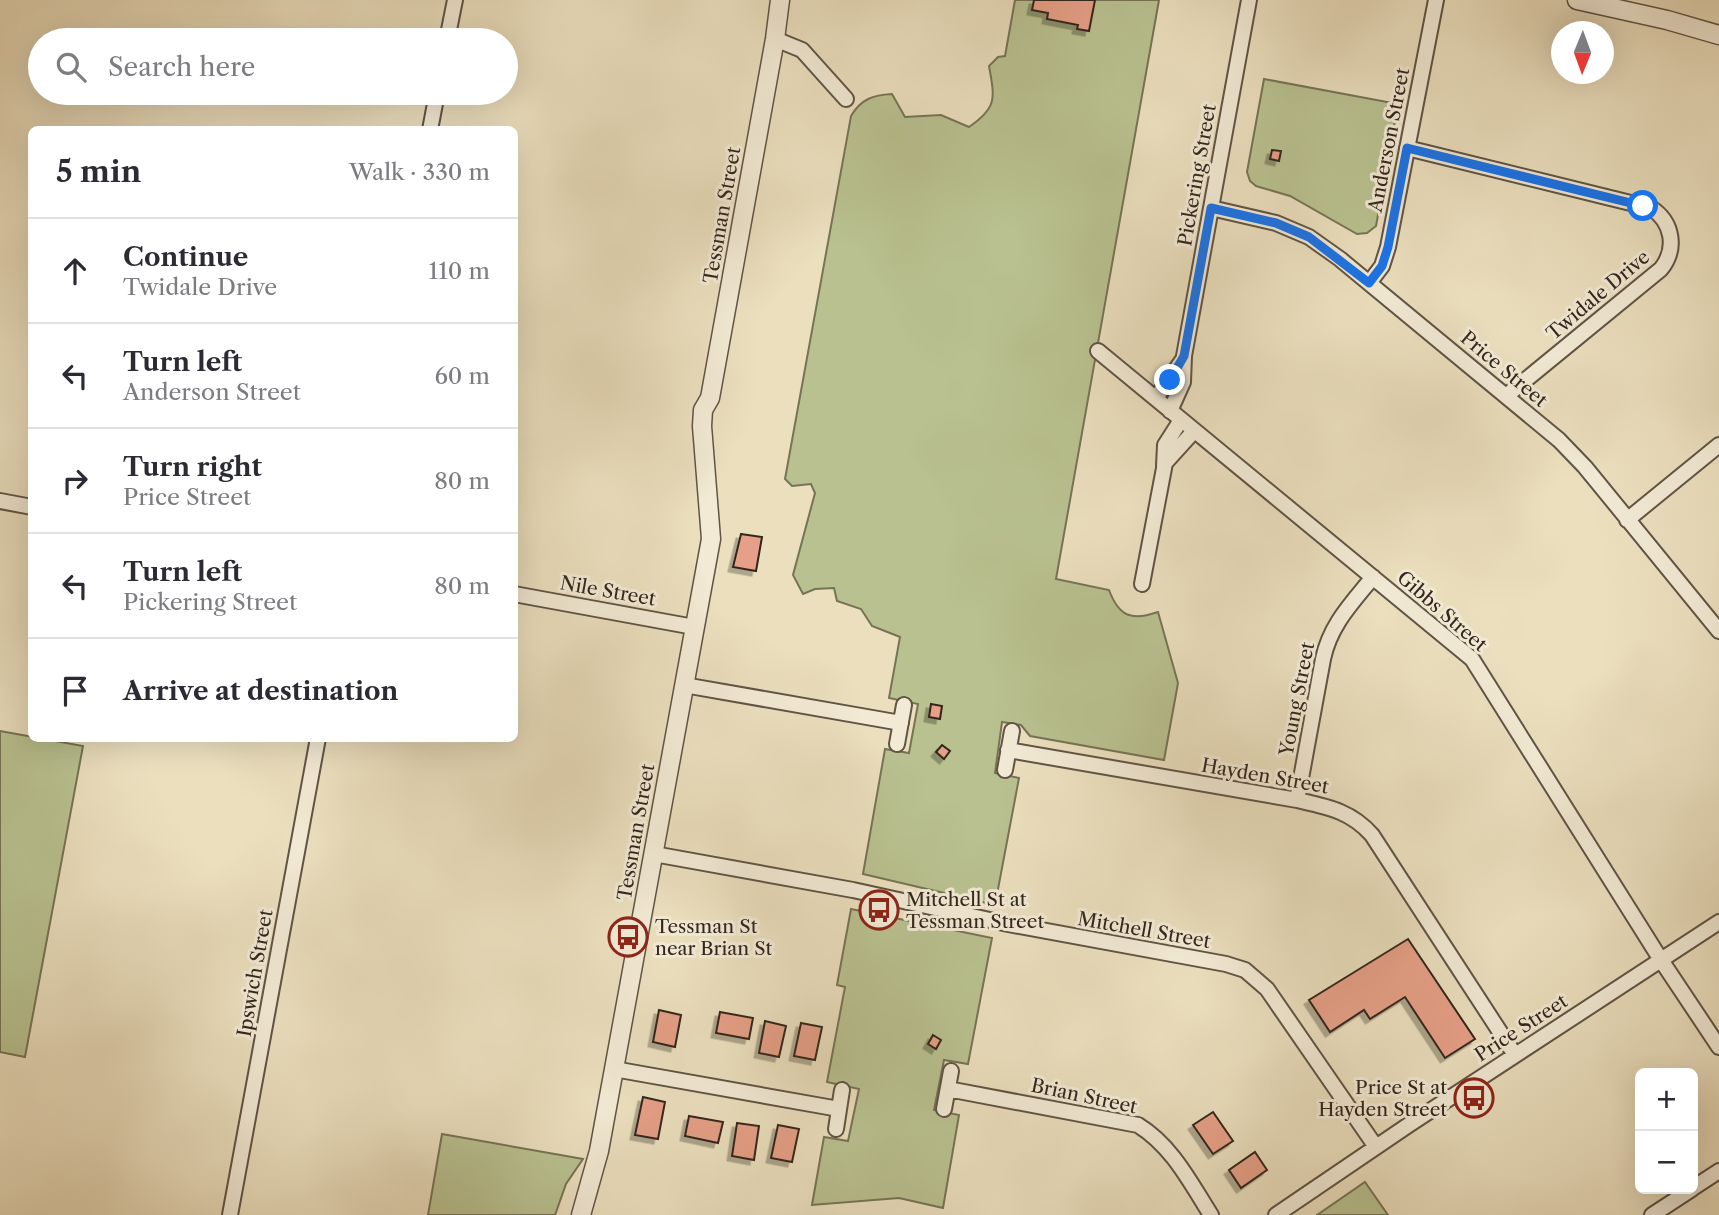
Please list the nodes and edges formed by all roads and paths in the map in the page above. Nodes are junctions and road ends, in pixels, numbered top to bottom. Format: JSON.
{"nodes":[{"id":1,"x":455,"y":0,"type":"edge"},
{"id":2,"x":780,"y":0,"type":"edge"},
{"id":3,"x":790,"y":0,"type":"edge"},
{"id":4,"x":1249,"y":0,"type":"edge"},
{"id":5,"x":1436,"y":0,"type":"edge"},
{"id":6,"x":1577,"y":0,"type":"edge"},
{"id":7,"x":449,"y":28,"type":"edge"},
{"id":8,"x":1719,"y":35,"type":"edge"},
{"id":9,"x":775,"y":39,"type":"junction"},
{"id":10,"x":846,"y":99,"type":"dead end"},
{"id":11,"x":435,"y":105,"type":"edge"},
{"id":12,"x":431,"y":126,"type":"edge"},
{"id":13,"x":1407,"y":148,"type":"junction"},
{"id":14,"x":1211,"y":208,"type":"junction"},
{"id":15,"x":1369,"y":283,"type":"junction"},
{"id":16,"x":1098,"y":351,"type":"dead end"},
{"id":17,"x":1184,"y":356,"type":"junction"},
{"id":18,"x":1506,"y":396,"type":"junction"},
{"id":19,"x":1156,"y":398,"type":"junction"},
{"id":20,"x":1175,"y":416,"type":"junction"},
{"id":21,"x":1194,"y":431,"type":"junction"},
{"id":22,"x":1719,"y":445,"type":"edge"},
{"id":23,"x":1164,"y":468,"type":"junction"},
{"id":24,"x":0,"y":501,"type":"edge"},
{"id":25,"x":28,"y":505,"type":"edge"},
{"id":26,"x":1627,"y":520,"type":"junction"},
{"id":27,"x":1373,"y":577,"type":"junction"},
{"id":28,"x":1142,"y":584,"type":"dead end"},
{"id":29,"x":518,"y":595,"type":"edge"},
{"id":30,"x":694,"y":627,"type":"junction"},
{"id":31,"x":1719,"y":631,"type":"edge"},
{"id":32,"x":684,"y":685,"type":"junction"},
{"id":33,"x":904,"y":705,"type":"dead end"},
{"id":34,"x":901,"y":723,"type":"junction"},
{"id":35,"x":1012,"y":731,"type":"dead end"},
{"id":36,"x":317,"y":742,"type":"edge"},
{"id":37,"x":897,"y":744,"type":"dead end"},
{"id":38,"x":1008,"y":750,"type":"junction"},
{"id":39,"x":1005,"y":770,"type":"dead end"},
{"id":40,"x":1297,"y":800,"type":"junction"},
{"id":41,"x":654,"y":854,"type":"junction"},
{"id":42,"x":1719,"y":922,"type":"edge"},
{"id":43,"x":1661,"y":960,"type":"junction"},
{"id":44,"x":1719,"y":1047,"type":"edge"},
{"id":45,"x":1515,"y":1055,"type":"junction"},
{"id":46,"x":614,"y":1069,"type":"junction"},
{"id":47,"x":951,"y":1071,"type":"dead end"},
{"id":48,"x":948,"y":1089,"type":"junction"},
{"id":49,"x":842,"y":1090,"type":"dead end"},
{"id":50,"x":839,"y":1109,"type":"junction"},
{"id":51,"x":944,"y":1109,"type":"dead end"},
{"id":52,"x":836,"y":1129,"type":"dead end"},
{"id":53,"x":1376,"y":1147,"type":"junction"},
{"id":54,"x":1719,"y":1171,"type":"edge"},
{"id":55,"x":1698,"y":1185,"type":"edge"},
{"id":56,"x":1684,"y":1194,"type":"edge"},
{"id":57,"x":230,"y":1215,"type":"edge"},
{"id":58,"x":581,"y":1215,"type":"edge"},
{"id":59,"x":1212,"y":1215,"type":"edge"},
{"id":60,"x":1276,"y":1215,"type":"edge"},
{"id":61,"x":1652,"y":1215,"type":"edge"}],
"edges":[{"from":1,"to":7,"type":"street"},
{"from":2,"to":9,"type":"street","name":"Tessman Street"},
{"from":3,"to":9,"type":"street","name":"Tessman Street"},
{"from":4,"to":14,"type":"street","name":"Pickering Street"},
{"from":5,"to":13,"type":"street","name":"Anderson Street"},
{"from":6,"to":8,"type":"street"},
{"from":9,"to":10,"type":"street"},
{"from":9,"to":30,"type":"street","name":"Tessman Street"},
{"from":11,"to":12,"type":"street"},
{"from":13,"to":15,"type":"street","name":"Anderson Street"},
{"from":13,"to":18,"type":"street","name":"Twidale Drive"},
{"from":14,"to":15,"type":"street","name":"Price Street"},
{"from":14,"to":17,"type":"street","name":"Pickering Street"},
{"from":15,"to":18,"type":"street","name":"Price Street"},
{"from":16,"to":19,"type":"street","name":"Gibbs Street"},
{"from":17,"to":19,"type":"street","name":"Pickering Street"},
{"from":17,"to":20,"type":"street","name":"Pickering Street"},
{"from":18,"to":26,"type":"street","name":"Price Street"},
{"from":19,"to":20,"type":"street","name":"Gibbs Street"},
{"from":20,"to":21,"type":"street","name":"Gibbs Street"},
{"from":20,"to":23,"type":"street","name":"Pickering Street"},
{"from":21,"to":23,"type":"street","name":"Pickering Street"},
{"from":21,"to":27,"type":"street","name":"Gibbs Street"},
{"from":22,"to":26,"type":"street"},
{"from":23,"to":28,"type":"street","name":"Pickering Street"},
{"from":24,"to":25,"type":"street"},
{"from":26,"to":31,"type":"street","name":"Price Street"},
{"from":27,"to":40,"type":"street","name":"Young Street"},
{"from":27,"to":43,"type":"street","name":"Gibbs Street"},
{"from":29,"to":30,"type":"street","name":"Nile Street"},
{"from":30,"to":32,"type":"street","name":"Tessman Street"},
{"from":32,"to":34,"type":"street"},
{"from":32,"to":41,"type":"street","name":"Tessman Street"},
{"from":33,"to":34,"type":"street"},
{"from":34,"to":37,"type":"street"},
{"from":35,"to":38,"type":"street"},
{"from":36,"to":57,"type":"street","name":"Ipswich Street"},
{"from":38,"to":39,"type":"street"},
{"from":38,"to":40,"type":"street","name":"Hayden Street"},
{"from":40,"to":45,"type":"street","name":"Hayden Street"},
{"from":41,"to":46,"type":"street","name":"Tessman Street"},
{"from":41,"to":53,"type":"street","name":"Mitchell Street"},
{"from":42,"to":43,"type":"street","name":"Price Street"},
{"from":43,"to":44,"type":"street","name":"Gibbs Street"},
{"from":43,"to":45,"type":"street","name":"Price Street"},
{"from":45,"to":53,"type":"street","name":"Price Street"},
{"from":46,"to":50,"type":"street"},
{"from":46,"to":58,"type":"street","name":"Tessman Street"},
{"from":47,"to":48,"type":"street"},
{"from":48,"to":51,"type":"street"},
{"from":48,"to":59,"type":"street","name":"Brian Street"},
{"from":49,"to":50,"type":"street"},
{"from":50,"to":52,"type":"street"},
{"from":53,"to":60,"type":"street","name":"Price Street"},
{"from":54,"to":55,"type":"street"},
{"from":56,"to":61,"type":"street"}]}
